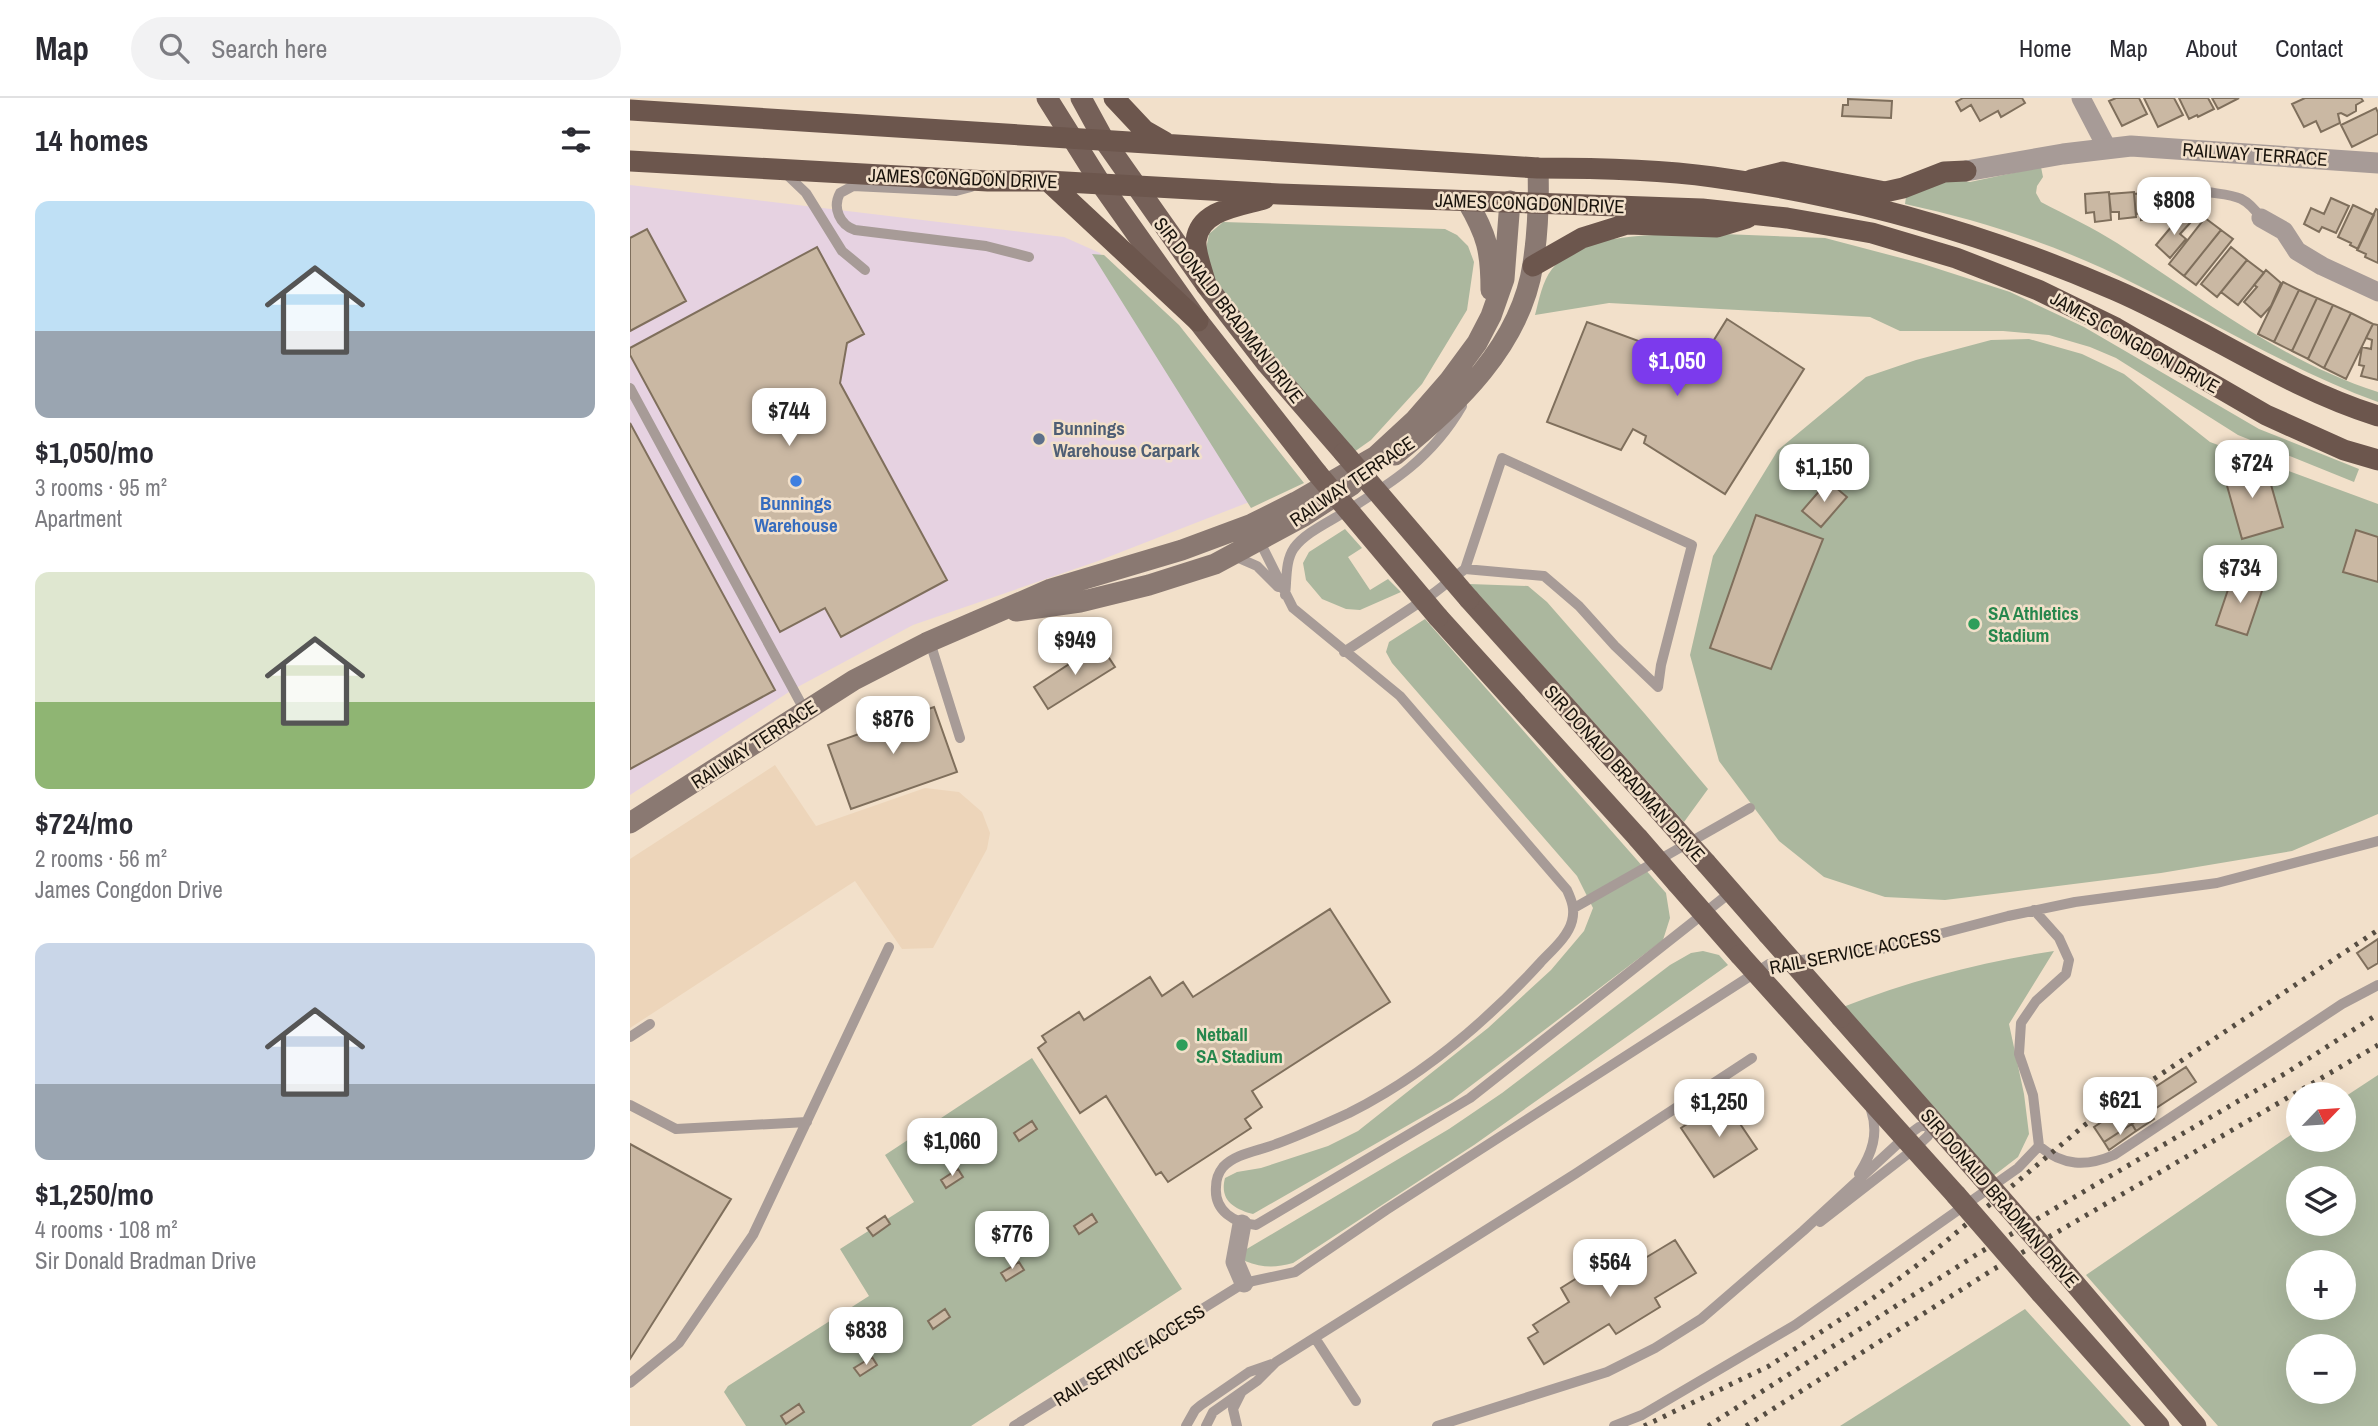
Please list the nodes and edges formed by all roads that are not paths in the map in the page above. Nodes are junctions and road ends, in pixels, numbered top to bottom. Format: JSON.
{"nodes":[{"id":1,"x":1047,"y":98,"type":"edge"},
{"id":2,"x":1081,"y":98,"type":"edge"},
{"id":3,"x":1114,"y":98,"type":"edge"},
{"id":4,"x":2081,"y":98,"type":"edge"},
{"id":5,"x":630,"y":110,"type":"edge"},
{"id":6,"x":1071,"y":137,"type":"junction"},
{"id":7,"x":1104,"y":140,"type":"junction"},
{"id":8,"x":1168,"y":144,"type":"junction"},
{"id":9,"x":2107,"y":148,"type":"junction"},
{"id":10,"x":630,"y":161,"type":"edge"},
{"id":11,"x":2378,"y":163,"type":"edge"},
{"id":12,"x":1515,"y":166,"type":"junction"},
{"id":13,"x":1538,"y":167,"type":"junction"},
{"id":14,"x":783,"y":170,"type":"junction"},
{"id":15,"x":1966,"y":171,"type":"joint"},
{"id":16,"x":988,"y":181,"type":"junction"},
{"id":17,"x":1048,"y":181,"type":"junction"},
{"id":18,"x":1742,"y":182,"type":"junction"},
{"id":19,"x":1101,"y":184,"type":"junction"},
{"id":20,"x":1136,"y":185,"type":"junction"},
{"id":21,"x":2207,"y":192,"type":"dead end"},
{"id":22,"x":1279,"y":194,"type":"junction"},
{"id":23,"x":1467,"y":201,"type":"junction"},
{"id":24,"x":1510,"y":201,"type":"junction"},
{"id":25,"x":1539,"y":203,"type":"junction"},
{"id":26,"x":1756,"y":215,"type":"junction"},
{"id":27,"x":2260,"y":218,"type":"joint"},
{"id":28,"x":1029,"y":257,"type":"dead end"},
{"id":29,"x":1533,"y":266,"type":"junction"},
{"id":30,"x":865,"y":270,"type":"dead end"},
{"id":31,"x":1206,"y":285,"type":"junction"},
{"id":32,"x":2378,"y":292,"type":"edge"},
{"id":33,"x":1490,"y":316,"type":"junction"},
{"id":34,"x":1198,"y":321,"type":"junction"},
{"id":35,"x":1476,"y":381,"type":"junction"},
{"id":36,"x":630,"y":388,"type":"edge"},
{"id":37,"x":2378,"y":416,"type":"edge"},
{"id":38,"x":2378,"y":460,"type":"edge"},
{"id":39,"x":1256,"y":532,"type":"junction"},
{"id":40,"x":1232,"y":555,"type":"junction"},
{"id":41,"x":1465,"y":569,"type":"junction"},
{"id":42,"x":1285,"y":595,"type":"junction"},
{"id":43,"x":993,"y":613,"type":"junction"},
{"id":44,"x":930,"y":642,"type":"junction"},
{"id":45,"x":1345,"y":652,"type":"junction"},
{"id":46,"x":805,"y":711,"type":"junction"},
{"id":47,"x":960,"y":738,"type":"dead end"},
{"id":48,"x":1750,"y":808,"type":"dead end"},
{"id":49,"x":630,"y":823,"type":"edge"},
{"id":50,"x":2378,"y":841,"type":"edge"},
{"id":51,"x":1731,"y":892,"type":"junction"},
{"id":52,"x":1574,"y":908,"type":"junction"},
{"id":53,"x":2034,"y":911,"type":"junction"},
{"id":54,"x":1704,"y":914,"type":"junction"},
{"id":55,"x":889,"y":947,"type":"dead end"},
{"id":56,"x":2378,"y":985,"type":"edge"},
{"id":57,"x":650,"y":1024,"type":"dead end"},
{"id":58,"x":630,"y":1037,"type":"edge"},
{"id":59,"x":1752,"y":1058,"type":"dead end"},
{"id":60,"x":1866,"y":1095,"type":"junction"},
{"id":61,"x":630,"y":1105,"type":"edge"},
{"id":62,"x":807,"y":1122,"type":"junction"},
{"id":63,"x":1934,"y":1123,"type":"junction"},
{"id":64,"x":1909,"y":1143,"type":"junction"},
{"id":65,"x":2039,"y":1146,"type":"junction"},
{"id":66,"x":1849,"y":1189,"type":"junction"},
{"id":67,"x":1242,"y":1224,"type":"junction"},
{"id":68,"x":1785,"y":1246,"type":"junction"},
{"id":69,"x":1244,"y":1283,"type":"junction"},
{"id":70,"x":1315,"y":1338,"type":"junction"},
{"id":71,"x":1276,"y":1362,"type":"junction"},
{"id":72,"x":630,"y":1383,"type":"edge"},
{"id":73,"x":1243,"y":1390,"type":"junction"},
{"id":74,"x":1356,"y":1401,"type":"dead end"},
{"id":75,"x":1014,"y":1426,"type":"edge"},
{"id":76,"x":1186,"y":1426,"type":"edge"},
{"id":77,"x":1206,"y":1426,"type":"edge"},
{"id":78,"x":1237,"y":1426,"type":"edge"},
{"id":79,"x":1437,"y":1426,"type":"edge"},
{"id":80,"x":1614,"y":1426,"type":"edge"},
{"id":81,"x":2159,"y":1426,"type":"edge"},
{"id":82,"x":2196,"y":1426,"type":"edge"}],
"edges":[{"from":1,"to":6,"type":"main road","name":"SIR DONALD BRADMAN DRIVE"},
{"from":2,"to":7,"type":"main road","name":"SIR DONALD BRADMAN DRIVE"},
{"from":3,"to":8,"type":"highway"},
{"from":4,"to":9,"type":"street"},
{"from":5,"to":6,"type":"highway","name":"JAMES CONGDON DRIVE"},
{"from":6,"to":7,"type":"highway","name":"JAMES CONGDON DRIVE"},
{"from":6,"to":19,"type":"main road","name":"SIR DONALD BRADMAN DRIVE"},
{"from":7,"to":8,"type":"highway","name":"JAMES CONGDON DRIVE"},
{"from":7,"to":20,"type":"main road","name":"SIR DONALD BRADMAN DRIVE"},
{"from":8,"to":12,"type":"highway","name":"JAMES CONGDON DRIVE"},
{"from":9,"to":11,"type":"street","name":"RAILWAY TERRACE"},
{"from":9,"to":15,"type":"street","name":"RAILWAY TERRACE"},
{"from":10,"to":14,"type":"highway","name":"JAMES CONGDON DRIVE"},
{"from":12,"to":13,"type":"highway","name":"JAMES CONGDON DRIVE"},
{"from":12,"to":24,"type":"highway"},
{"from":13,"to":18,"type":"highway","name":"JAMES CONGDON DRIVE"},
{"from":13,"to":25,"type":"main road","name":"RAILWAY TERRACE"},
{"from":14,"to":16,"type":"highway","name":"JAMES CONGDON DRIVE"},
{"from":14,"to":30,"type":"lane"},
{"from":15,"to":18,"type":"highway"},
{"from":16,"to":17,"type":"highway","name":"JAMES CONGDON DRIVE"},
{"from":16,"to":28,"type":"lane"},
{"from":17,"to":19,"type":"highway","name":"JAMES CONGDON DRIVE"},
{"from":17,"to":34,"type":"highway"},
{"from":18,"to":37,"type":"highway","name":"JAMES CONGDON DRIVE"},
{"from":19,"to":20,"type":"highway","name":"JAMES CONGDON DRIVE"},
{"from":19,"to":34,"type":"main road","name":"SIR DONALD BRADMAN DRIVE"},
{"from":20,"to":22,"type":"highway","name":"JAMES CONGDON DRIVE"},
{"from":20,"to":31,"type":"main road","name":"SIR DONALD BRADMAN DRIVE"},
{"from":21,"to":27,"type":"lane"},
{"from":22,"to":23,"type":"highway","name":"JAMES CONGDON DRIVE"},
{"from":22,"to":31,"type":"highway"},
{"from":23,"to":24,"type":"highway","name":"JAMES CONGDON DRIVE"},
{"from":23,"to":33,"type":"main road"},
{"from":24,"to":25,"type":"highway","name":"JAMES CONGDON DRIVE"},
{"from":24,"to":33,"type":"main road","name":"RAILWAY TERRACE"},
{"from":25,"to":26,"type":"highway","name":"JAMES CONGDON DRIVE"},
{"from":25,"to":29,"type":"main road","name":"RAILWAY TERRACE"},
{"from":26,"to":29,"type":"highway"},
{"from":26,"to":38,"type":"highway","name":"JAMES CONGDON DRIVE"},
{"from":27,"to":32,"type":"street"},
{"from":29,"to":35,"type":"main road","name":"RAILWAY TERRACE"},
{"from":31,"to":51,"type":"main road","name":"SIR DONALD BRADMAN DRIVE","bridge":true},
{"from":33,"to":39,"type":"main road","name":"RAILWAY TERRACE"},
{"from":34,"to":54,"type":"main road","name":"SIR DONALD BRADMAN DRIVE","bridge":true},
{"from":35,"to":39,"type":"main road","name":"RAILWAY TERRACE"},
{"from":35,"to":42,"type":"lane"},
{"from":36,"to":46,"type":"lane"},
{"from":39,"to":40,"type":"main road","name":"RAILWAY TERRACE"},
{"from":39,"to":42,"type":"lane"},
{"from":39,"to":43,"type":"main road","name":"RAILWAY TERRACE"},
{"from":40,"to":42,"type":"lane"},
{"from":40,"to":43,"type":"main road","name":"RAILWAY TERRACE"},
{"from":41,"to":41,"type":"lane"},
{"from":41,"to":45,"type":"lane"},
{"from":42,"to":45,"type":"lane"},
{"from":43,"to":44,"type":"main road","name":"RAILWAY TERRACE"},
{"from":44,"to":46,"type":"main road","name":"RAILWAY TERRACE"},
{"from":44,"to":47,"type":"lane"},
{"from":45,"to":52,"type":"lane"},
{"from":46,"to":49,"type":"main road","name":"RAILWAY TERRACE"},
{"from":48,"to":52,"type":"lane"},
{"from":50,"to":53,"type":"lane","name":"RAIL SERVICE ACCESS"},
{"from":51,"to":54,"type":"lane"},
{"from":51,"to":63,"type":"main road","name":"SIR DONALD BRADMAN DRIVE","bridge":true},
{"from":52,"to":67,"type":"lane"},
{"from":53,"to":65,"type":"lane"},
{"from":53,"to":69,"type":"lane","name":"RAIL SERVICE ACCESS"},
{"from":54,"to":60,"type":"main road","name":"SIR DONALD BRADMAN DRIVE","bridge":true},
{"from":54,"to":67,"type":"lane"},
{"from":55,"to":62,"type":"lane"},
{"from":56,"to":65,"type":"lane"},
{"from":57,"to":58,"type":"lane"},
{"from":59,"to":70,"type":"lane"},
{"from":60,"to":64,"type":"main road","name":"SIR DONALD BRADMAN DRIVE"},
{"from":60,"to":66,"type":"lane"},
{"from":61,"to":62,"type":"lane"},
{"from":62,"to":72,"type":"lane"},
{"from":63,"to":64,"type":"lane"},
{"from":63,"to":82,"type":"main road","name":"SIR DONALD BRADMAN DRIVE","bridge":true},
{"from":64,"to":66,"type":"lane"},
{"from":64,"to":68,"type":"lane"},
{"from":64,"to":81,"type":"main road","name":"SIR DONALD BRADMAN DRIVE","bridge":true},
{"from":65,"to":80,"type":"lane"},
{"from":66,"to":68,"type":"lane"},
{"from":67,"to":69,"type":"street"},
{"from":68,"to":79,"type":"lane"},
{"from":69,"to":75,"type":"lane","name":"RAIL SERVICE ACCESS"},
{"from":70,"to":71,"type":"lane"},
{"from":70,"to":74,"type":"lane"},
{"from":71,"to":73,"type":"lane"},
{"from":71,"to":76,"type":"lane"},
{"from":73,"to":77,"type":"lane"},
{"from":73,"to":78,"type":"lane"}]}
